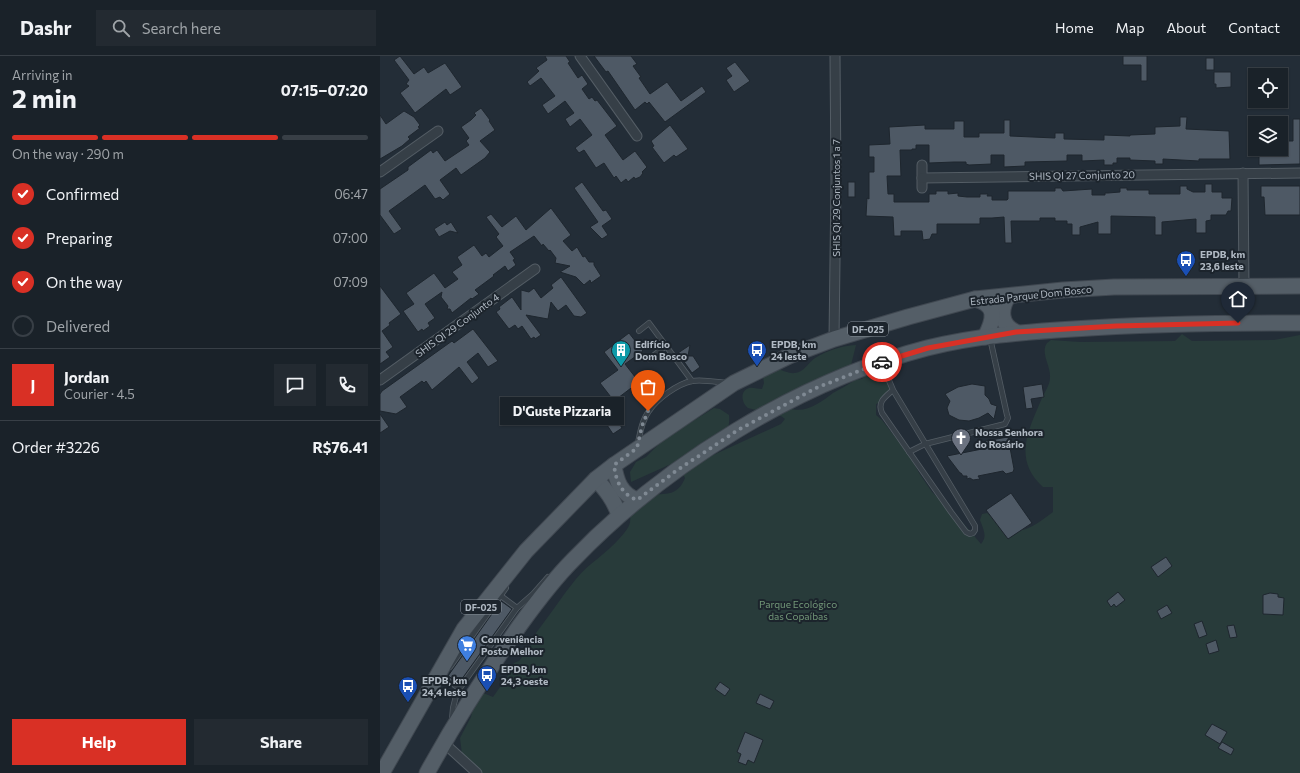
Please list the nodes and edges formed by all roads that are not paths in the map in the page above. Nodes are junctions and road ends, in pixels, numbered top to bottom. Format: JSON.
{"nodes":[{"id":1,"x":580,"y":56,"type":"edge"},
{"id":2,"x":836,"y":56,"type":"edge"},
{"id":3,"x":438,"y":131,"type":"dead end"},
{"id":4,"x":637,"y":136,"type":"dead end"},
{"id":5,"x":922,"y":165,"type":"dead end"},
{"id":6,"x":380,"y":172,"type":"edge"},
{"id":7,"x":1242,"y":173,"type":"junction"},
{"id":8,"x":1300,"y":173,"type":"edge"},
{"id":9,"x":922,"y":178,"type":"junction"},
{"id":10,"x":922,"y":188,"type":"dead end"},
{"id":11,"x":534,"y":269,"type":"dead end"},
{"id":12,"x":1300,"y":286,"type":"edge"},
{"id":13,"x":1244,"y":287,"type":"junction"},
{"id":14,"x":1008,"y":296,"type":"junction"},
{"id":15,"x":975,"y":299,"type":"junction"},
{"id":16,"x":1300,"y":323,"type":"edge"},
{"id":17,"x":639,"y":331,"type":"dead end"},
{"id":18,"x":1016,"y":332,"type":"junction"},
{"id":19,"x":987,"y":337,"type":"junction"},
{"id":20,"x":834,"y":339,"type":"junction"},
{"id":21,"x":666,"y":346,"type":"junction"},
{"id":22,"x":649,"y":359,"type":"dead end"},
{"id":23,"x":882,"y":362,"type":"junction"},
{"id":24,"x":380,"y":380,"type":"edge"},
{"id":25,"x":692,"y":381,"type":"junction"},
{"id":26,"x":734,"y":383,"type":"junction"},
{"id":27,"x":893,"y":390,"type":"junction"},
{"id":28,"x":925,"y":444,"type":"junction"},
{"id":29,"x":637,"y":448,"type":"junction"},
{"id":30,"x":910,"y":452,"type":"junction"},
{"id":31,"x":614,"y":465,"type":"junction"},
{"id":32,"x":596,"y":479,"type":"junction"},
{"id":33,"x":637,"y":500,"type":"junction"},
{"id":34,"x":562,"y":513,"type":"junction"},
{"id":35,"x":619,"y":515,"type":"junction"},
{"id":36,"x":548,"y":536,"type":"dead end"},
{"id":37,"x":566,"y":568,"type":"junction"},
{"id":38,"x":511,"y":582,"type":"dead end"},
{"id":39,"x":501,"y":596,"type":"junction"},
{"id":40,"x":517,"y":608,"type":"junction"},
{"id":41,"x":443,"y":677,"type":"junction"},
{"id":42,"x":460,"y":689,"type":"junction"},
{"id":43,"x":422,"y":702,"type":"junction"},
{"id":44,"x":448,"y":737,"type":"junction"},
{"id":45,"x":382,"y":773,"type":"edge"},
{"id":46,"x":427,"y":773,"type":"edge"},
{"id":47,"x":477,"y":773,"type":"edge"}],
"edges":[{"from":1,"to":4,"type":"street"},
{"from":2,"to":20,"type":"street","name":"SHIS QI 29 Conjuntos 1 a 7"},
{"from":3,"to":6,"type":"street"},
{"from":5,"to":9,"type":"street"},
{"from":7,"to":8,"type":"street","name":"SHIS QI 27 Conjunto 20"},
{"from":7,"to":9,"type":"street","name":"SHIS QI 27 Conjunto 20"},
{"from":7,"to":13,"type":"street"},
{"from":9,"to":10,"type":"street"},
{"from":11,"to":24,"type":"street","name":"SHIS QI 29 Conjunto 4"},
{"from":12,"to":13,"type":"main road","name":"Estrada Parque Dom Bosco","number":"DF-025"},
{"from":13,"to":14,"type":"main road","name":"Estrada Parque Dom Bosco","number":"DF-025"},
{"from":14,"to":15,"type":"main road","name":"Estrada Parque Dom Bosco","number":"DF-025"},
{"from":14,"to":18,"type":"main road"},
{"from":15,"to":19,"type":"main road"},
{"from":15,"to":20,"type":"main road","name":"Estrada Parque Dom Bosco","number":"DF-025"},
{"from":16,"to":18,"type":"main road"},
{"from":17,"to":21,"type":"lane"},
{"from":18,"to":19,"type":"main road"},
{"from":19,"to":23,"type":"main road"},
{"from":19,"to":28,"type":"lane"},
{"from":20,"to":26,"type":"main road","name":"Estrada Parque Dom Bosco","number":"DF-025"},
{"from":21,"to":22,"type":"lane"},
{"from":21,"to":25,"type":"lane"},
{"from":23,"to":27,"type":"lane"},
{"from":23,"to":33,"type":"main road"},
{"from":25,"to":26,"type":"lane"},
{"from":25,"to":29,"type":"lane"},
{"from":26,"to":29,"type":"main road","name":"Estrada Parque Dom Bosco","number":"DF-025"},
{"from":27,"to":28,"type":"lane"},
{"from":27,"to":30,"type":"lane"},
{"from":28,"to":30,"type":"lane"},
{"from":28,"to":30,"type":"lane"},
{"from":29,"to":31,"type":"main road","name":"Estrada Parque Dom Bosco","number":"DF-025"},
{"from":31,"to":32,"type":"main road","name":"Estrada Parque Dom Bosco","number":"DF-025"},
{"from":31,"to":33,"type":"main road"},
{"from":32,"to":34,"type":"main road","name":"Estrada Parque Dom Bosco","number":"DF-025"},
{"from":32,"to":35,"type":"main road"},
{"from":33,"to":35,"type":"main road"},
{"from":34,"to":36,"type":"lane"},
{"from":34,"to":43,"type":"main road","name":"Estrada Parque Dom Bosco","number":"DF-025"},
{"from":35,"to":37,"type":"main road"},
{"from":37,"to":40,"type":"lane"},
{"from":37,"to":44,"type":"main road"},
{"from":38,"to":39,"type":"lane"},
{"from":39,"to":40,"type":"lane"},
{"from":39,"to":41,"type":"lane"},
{"from":40,"to":42,"type":"lane"},
{"from":41,"to":42,"type":"lane"},
{"from":41,"to":43,"type":"lane"},
{"from":42,"to":44,"type":"lane"},
{"from":43,"to":45,"type":"main road","name":"Estrada Parque Dom Bosco","number":"DF-025"},
{"from":44,"to":46,"type":"main road"},
{"from":44,"to":47,"type":"street"}]}
